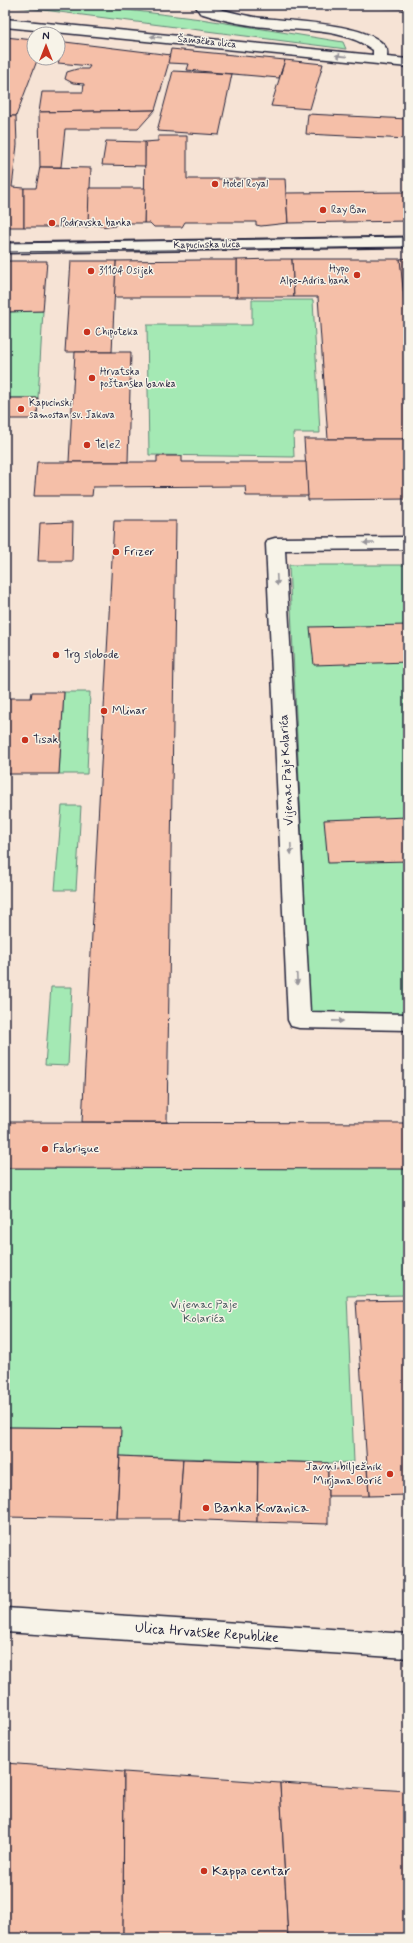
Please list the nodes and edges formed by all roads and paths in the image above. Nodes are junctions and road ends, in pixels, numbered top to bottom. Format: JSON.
{"nodes":[{"id":1,"x":202,"y":5,"type":"edge"},
{"id":2,"x":5,"y":22,"type":"edge"},
{"id":3,"x":380,"y":60,"type":"junction"},
{"id":4,"x":408,"y":63,"type":"edge"},
{"id":5,"x":408,"y":242,"type":"edge"},
{"id":6,"x":5,"y":248,"type":"edge"},
{"id":7,"x":408,"y":543,"type":"edge"},
{"id":8,"x":408,"y":1022,"type":"edge"},
{"id":9,"x":5,"y":1620,"type":"edge"},
{"id":10,"x":408,"y":1646,"type":"edge"}],
"edges":[{"from":1,"to":3,"type":"street"},
{"from":3,"to":2,"type":"street","name":"Šamačka ulica","one_way":true},
{"from":3,"to":4,"type":"street","name":"Šamačka ulica"},
{"from":5,"to":6,"type":"street","name":"Kapucinska ulica"},
{"from":7,"to":8,"type":"street","name":"Vijenac Paje Kolarića","one_way":true},
{"from":9,"to":10,"type":"street","name":"Ulica Hrvatske Republike"}]}
